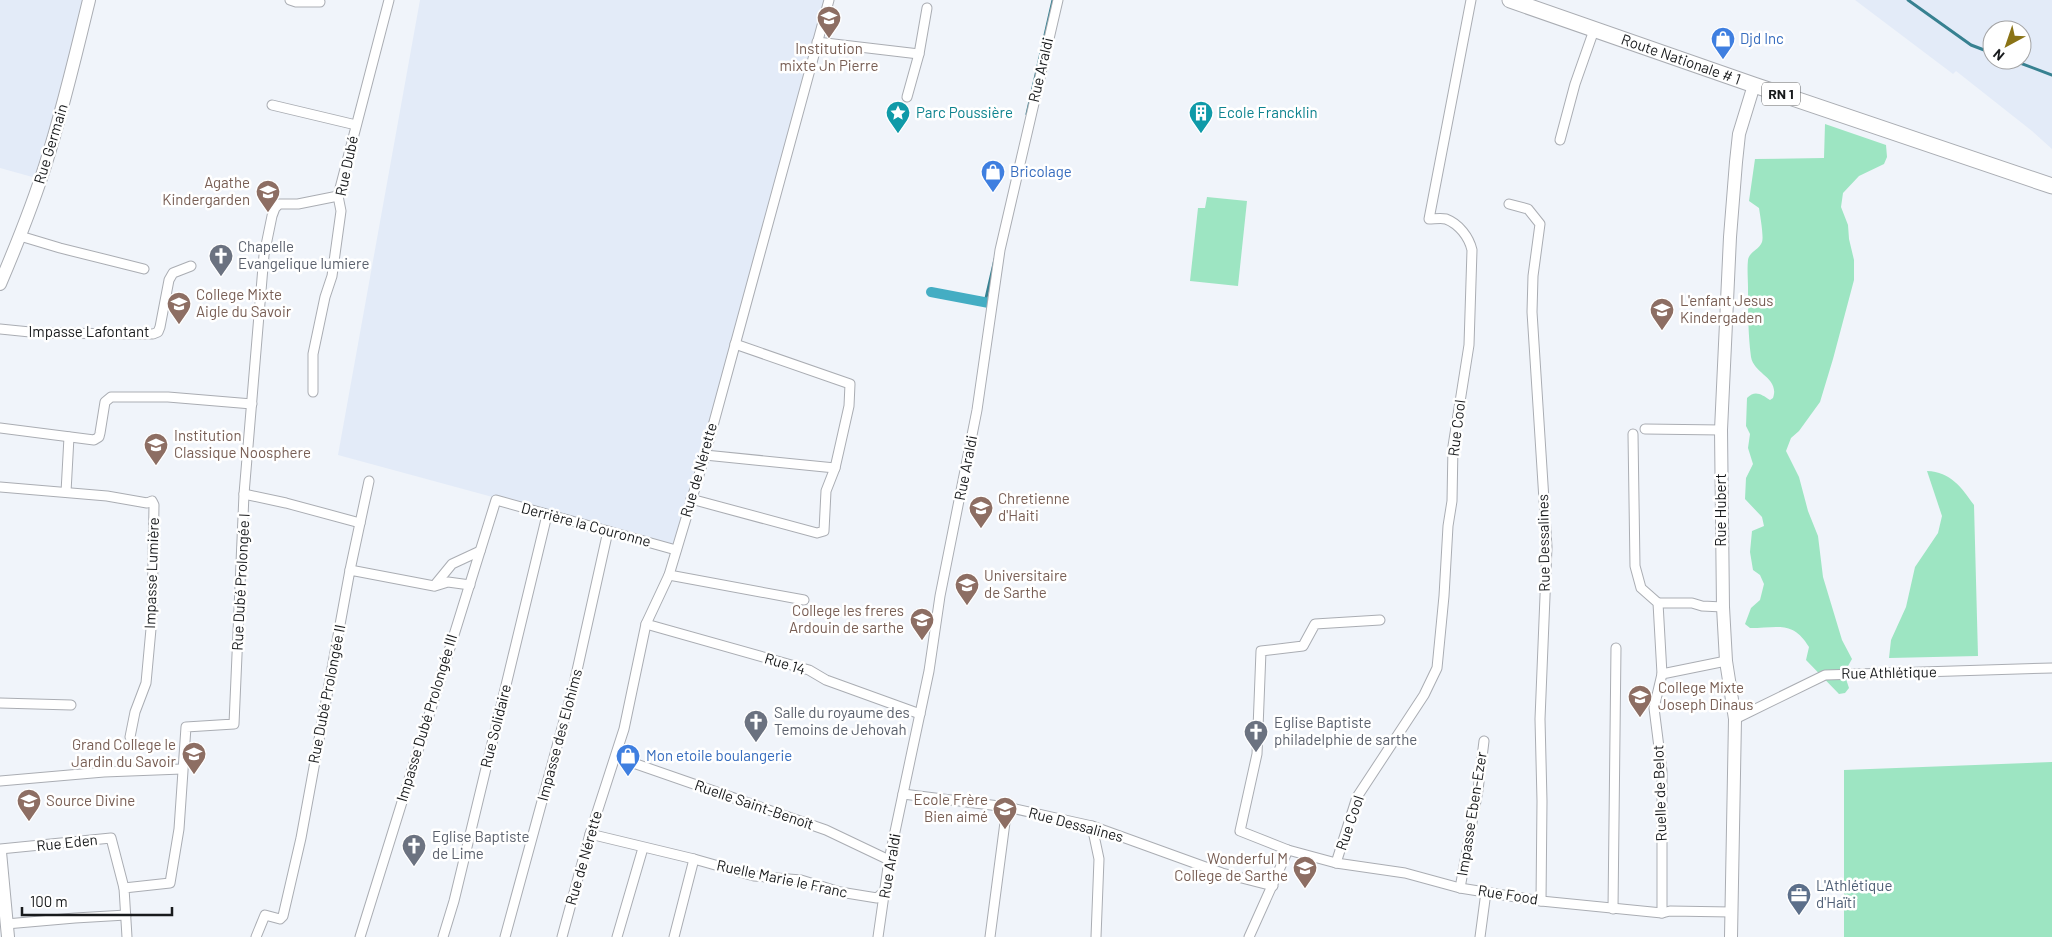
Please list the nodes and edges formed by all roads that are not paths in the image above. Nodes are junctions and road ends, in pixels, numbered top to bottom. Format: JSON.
{"nodes":[{"id":1,"x":89,"y":0,"type":"edge"},
{"id":2,"x":290,"y":0,"type":"edge"},
{"id":3,"x":389,"y":0,"type":"edge"},
{"id":4,"x":829,"y":0,"type":"edge"},
{"id":5,"x":1058,"y":0,"type":"edge"},
{"id":6,"x":1472,"y":0,"type":"edge"},
{"id":7,"x":1510,"y":0,"type":"edge"},
{"id":8,"x":320,"y":2,"type":"dead end"},
{"id":9,"x":927,"y":8,"type":"dead end"},
{"id":10,"x":1594,"y":30,"type":"junction"},
{"id":11,"x":817,"y":42,"type":"junction"},
{"id":12,"x":919,"y":54,"type":"junction"},
{"id":13,"x":1754,"y":85,"type":"junction"},
{"id":14,"x":907,"y":98,"type":"dead end"},
{"id":15,"x":272,"y":105,"type":"dead end"},
{"id":16,"x":356,"y":125,"type":"junction"},
{"id":17,"x":1560,"y":140,"type":"dead end"},
{"id":18,"x":2052,"y":186,"type":"edge"},
{"id":19,"x":338,"y":196,"type":"junction"},
{"id":20,"x":1510,"y":204,"type":"dead end"},
{"id":21,"x":20,"y":236,"type":"junction"},
{"id":22,"x":191,"y":266,"type":"dead end"},
{"id":23,"x":144,"y":269,"type":"dead end"},
{"id":24,"x":0,"y":284,"type":"edge"},
{"id":25,"x":0,"y":329,"type":"edge"},
{"id":26,"x":735,"y":344,"type":"junction"},
{"id":27,"x":313,"y":392,"type":"dead end"},
{"id":28,"x":252,"y":404,"type":"junction"},
{"id":29,"x":0,"y":428,"type":"edge"},
{"id":30,"x":1645,"y":429,"type":"dead end"},
{"id":31,"x":1721,"y":430,"type":"junction"},
{"id":32,"x":1633,"y":434,"type":"dead end"},
{"id":33,"x":69,"y":437,"type":"junction"},
{"id":34,"x":705,"y":455,"type":"junction"},
{"id":35,"x":835,"y":468,"type":"junction"},
{"id":36,"x":369,"y":481,"type":"dead end"},
{"id":37,"x":0,"y":487,"type":"edge"},
{"id":38,"x":66,"y":492,"type":"junction"},
{"id":39,"x":244,"y":494,"type":"junction"},
{"id":40,"x":691,"y":499,"type":"junction"},
{"id":41,"x":496,"y":500,"type":"joint"},
{"id":42,"x":546,"y":515,"type":"junction"},
{"id":43,"x":360,"y":523,"type":"junction"},
{"id":44,"x":608,"y":531,"type":"junction"},
{"id":45,"x":676,"y":550,"type":"junction"},
{"id":46,"x":480,"y":551,"type":"junction"},
{"id":47,"x":350,"y":570,"type":"junction"},
{"id":48,"x":669,"y":574,"type":"junction"},
{"id":49,"x":470,"y":585,"type":"junction"},
{"id":50,"x":434,"y":586,"type":"junction"},
{"id":51,"x":804,"y":600,"type":"dead end"},
{"id":52,"x":1658,"y":603,"type":"junction"},
{"id":53,"x":1723,"y":607,"type":"junction"},
{"id":54,"x":1380,"y":620,"type":"dead end"},
{"id":55,"x":646,"y":624,"type":"junction"},
{"id":56,"x":1616,"y":648,"type":"dead end"},
{"id":57,"x":1726,"y":661,"type":"junction"},
{"id":58,"x":2052,"y":668,"type":"edge"},
{"id":59,"x":1662,"y":674,"type":"junction"},
{"id":60,"x":0,"y":703,"type":"edge"},
{"id":61,"x":71,"y":705,"type":"dead end"},
{"id":62,"x":920,"y":714,"type":"junction"},
{"id":63,"x":1735,"y":719,"type":"junction"},
{"id":64,"x":130,"y":737,"type":"dead end"},
{"id":65,"x":1484,"y":741,"type":"dead end"},
{"id":66,"x":616,"y":757,"type":"junction"},
{"id":67,"x":182,"y":769,"type":"junction"},
{"id":68,"x":0,"y":782,"type":"edge"},
{"id":69,"x":903,"y":794,"type":"junction"},
{"id":70,"x":1007,"y":808,"type":"junction"},
{"id":71,"x":1092,"y":826,"type":"junction"},
{"id":72,"x":590,"y":834,"type":"junction"},
{"id":73,"x":642,"y":848,"type":"junction"},
{"id":74,"x":0,"y":850,"type":"edge"},
{"id":75,"x":1288,"y":850,"type":"junction"},
{"id":76,"x":694,"y":859,"type":"junction"},
{"id":77,"x":889,"y":860,"type":"junction"},
{"id":78,"x":1336,"y":863,"type":"junction"},
{"id":79,"x":0,"y":873,"type":"edge"},
{"id":80,"x":1273,"y":886,"type":"junction"},
{"id":81,"x":124,"y":888,"type":"junction"},
{"id":82,"x":1460,"y":888,"type":"junction"},
{"id":83,"x":885,"y":891,"type":"junction"},
{"id":84,"x":1486,"y":892,"type":"junction"},
{"id":85,"x":1541,"y":901,"type":"junction"},
{"id":86,"x":1613,"y":909,"type":"junction"},
{"id":87,"x":1731,"y":912,"type":"junction"},
{"id":88,"x":1662,"y":913,"type":"junction"},
{"id":89,"x":126,"y":916,"type":"junction"},
{"id":90,"x":7,"y":931,"type":"edge"},
{"id":91,"x":127,"y":937,"type":"edge"},
{"id":92,"x":256,"y":937,"type":"edge"},
{"id":93,"x":360,"y":937,"type":"edge"},
{"id":94,"x":444,"y":937,"type":"edge"},
{"id":95,"x":505,"y":937,"type":"edge"},
{"id":96,"x":562,"y":937,"type":"edge"},
{"id":97,"x":618,"y":937,"type":"edge"},
{"id":98,"x":674,"y":937,"type":"edge"},
{"id":99,"x":878,"y":937,"type":"edge"},
{"id":100,"x":990,"y":937,"type":"edge"},
{"id":101,"x":1096,"y":937,"type":"edge"},
{"id":102,"x":1248,"y":937,"type":"edge"},
{"id":103,"x":1480,"y":937,"type":"edge"},
{"id":104,"x":1731,"y":937,"type":"edge"}],
"edges":[{"from":1,"to":21,"type":"street","name":"Rue Germain"},
{"from":2,"to":8,"type":"street"},
{"from":3,"to":16,"type":"street","name":"Rue Dubé"},
{"from":4,"to":11,"type":"street","name":"Rue de Nérette"},
{"from":5,"to":62,"type":"street","name":"Rue Araldi"},
{"from":6,"to":78,"type":"street","name":"Rue Cool"},
{"from":7,"to":10,"type":"main road","name":"Route Nationale # 1","number":"RN 1"},
{"from":9,"to":12,"type":"street"},
{"from":10,"to":13,"type":"main road","name":"Route Nationale # 1","number":"RN 1"},
{"from":10,"to":17,"type":"street"},
{"from":11,"to":12,"type":"street"},
{"from":11,"to":26,"type":"street","name":"Rue de Nérette"},
{"from":12,"to":14,"type":"street"},
{"from":13,"to":18,"type":"main road","name":"Route Nationale # 1","number":"RN 1"},
{"from":13,"to":31,"type":"street","name":"Rue Hubert"},
{"from":15,"to":16,"type":"street"},
{"from":16,"to":19,"type":"street","name":"Rue Dubé"},
{"from":19,"to":27,"type":"street","name":"Rue Dubé"},
{"from":19,"to":28,"type":"street","name":"Rue Dubé Prolongée I"},
{"from":20,"to":85,"type":"street","name":"Rue Dessalines"},
{"from":21,"to":23,"type":"street"},
{"from":21,"to":24,"type":"street","name":"Rue Germain"},
{"from":22,"to":25,"type":"street","name":"Impasse Lafontant"},
{"from":26,"to":34,"type":"street","name":"Rue de Nérette"},
{"from":26,"to":35,"type":"street"},
{"from":28,"to":33,"type":"street"},
{"from":28,"to":39,"type":"street","name":"Rue Dubé Prolongée I"},
{"from":29,"to":33,"type":"street"},
{"from":30,"to":31,"type":"street"},
{"from":31,"to":53,"type":"street","name":"Rue Hubert"},
{"from":32,"to":52,"type":"street"},
{"from":33,"to":38,"type":"street"},
{"from":34,"to":35,"type":"street"},
{"from":34,"to":40,"type":"street","name":"Rue de Nérette"},
{"from":35,"to":40,"type":"street"},
{"from":36,"to":43,"type":"street"},
{"from":37,"to":38,"type":"street","name":"Impasse Lumière"},
{"from":38,"to":64,"type":"street","name":"Impasse Lumière"},
{"from":39,"to":43,"type":"street"},
{"from":39,"to":67,"type":"street","name":"Rue Dubé Prolongée I"},
{"from":40,"to":45,"type":"street","name":"Rue de Nérette"},
{"from":41,"to":42,"type":"street","name":"Derrière la Couronne"},
{"from":41,"to":46,"type":"street","name":"Impasse Dubé Prolongée III"},
{"from":42,"to":44,"type":"street","name":"Derrière la Couronne"},
{"from":42,"to":94,"type":"street","name":"Rue Solidaire"},
{"from":43,"to":47,"type":"street"},
{"from":44,"to":45,"type":"street","name":"Derrière la Couronne"},
{"from":44,"to":95,"type":"street","name":"Impasse des Elohims"},
{"from":45,"to":48,"type":"street","name":"Rue de Nérette"},
{"from":46,"to":49,"type":"street","name":"Impasse Dubé Prolongée III"},
{"from":46,"to":50,"type":"street"},
{"from":47,"to":50,"type":"street"},
{"from":47,"to":92,"type":"street","name":"Rue Dubé Prolongée II"},
{"from":48,"to":51,"type":"street"},
{"from":48,"to":55,"type":"street","name":"Rue de Nérette"},
{"from":49,"to":50,"type":"street"},
{"from":49,"to":93,"type":"street","name":"Impasse Dubé Prolongée III"},
{"from":52,"to":53,"type":"street"},
{"from":52,"to":59,"type":"street","name":"Ruelle de Belot"},
{"from":53,"to":57,"type":"street","name":"Rue Hubert"},
{"from":54,"to":75,"type":"street","name":"Rue Food"},
{"from":55,"to":62,"type":"street","name":"Rue 14"},
{"from":55,"to":66,"type":"street","name":"Rue de Nérette"},
{"from":56,"to":86,"type":"street"},
{"from":57,"to":59,"type":"street"},
{"from":57,"to":63,"type":"street","name":"Rue Hubert"},
{"from":58,"to":63,"type":"street","name":"Rue Athlétique"},
{"from":59,"to":88,"type":"street","name":"Ruelle de Belot"},
{"from":60,"to":61,"type":"street"},
{"from":62,"to":69,"type":"street","name":"Rue Araldi"},
{"from":63,"to":87,"type":"street","name":"Rue Hubert"},
{"from":65,"to":82,"type":"street","name":"Impasse Eben-Ezer"},
{"from":66,"to":72,"type":"street","name":"Rue de Nérette"},
{"from":66,"to":77,"type":"street","name":"Ruelle Saint-Benoît"},
{"from":67,"to":68,"type":"street"},
{"from":67,"to":81,"type":"street","name":"Rue Dubé Prolongée I"},
{"from":69,"to":70,"type":"street","name":"Rue Dessalines"},
{"from":69,"to":77,"type":"street","name":"Rue Araldi"},
{"from":70,"to":71,"type":"street","name":"Rue Dessalines"},
{"from":70,"to":100,"type":"street"},
{"from":71,"to":80,"type":"street","name":"Rue Dessalines"},
{"from":71,"to":101,"type":"street"},
{"from":72,"to":73,"type":"street","name":"Ruelle Marie le Franc"},
{"from":72,"to":96,"type":"street","name":"Rue de Nérette"},
{"from":73,"to":76,"type":"street","name":"Ruelle Marie le Franc"},
{"from":73,"to":97,"type":"street"},
{"from":74,"to":79,"type":"street"},
{"from":74,"to":81,"type":"street","name":"Rue Eden"},
{"from":75,"to":78,"type":"street","name":"Rue Food"},
{"from":75,"to":80,"type":"street"},
{"from":76,"to":83,"type":"street","name":"Ruelle Marie le Franc"},
{"from":76,"to":98,"type":"street"},
{"from":77,"to":83,"type":"street","name":"Rue Araldi"},
{"from":78,"to":82,"type":"street","name":"Rue Food"},
{"from":79,"to":90,"type":"street"},
{"from":80,"to":102,"type":"street"},
{"from":81,"to":89,"type":"street"},
{"from":82,"to":84,"type":"street","name":"Rue Food"},
{"from":83,"to":99,"type":"street","name":"Rue Araldi"},
{"from":84,"to":85,"type":"street","name":"Rue Food"},
{"from":84,"to":103,"type":"street"},
{"from":85,"to":86,"type":"street","name":"Rue Food"},
{"from":86,"to":88,"type":"street","name":"Rue Food"},
{"from":87,"to":88,"type":"street","name":"Rue Food"},
{"from":87,"to":104,"type":"street","name":"Rue Hubert"},
{"from":89,"to":90,"type":"street"},
{"from":89,"to":91,"type":"street"}]}
